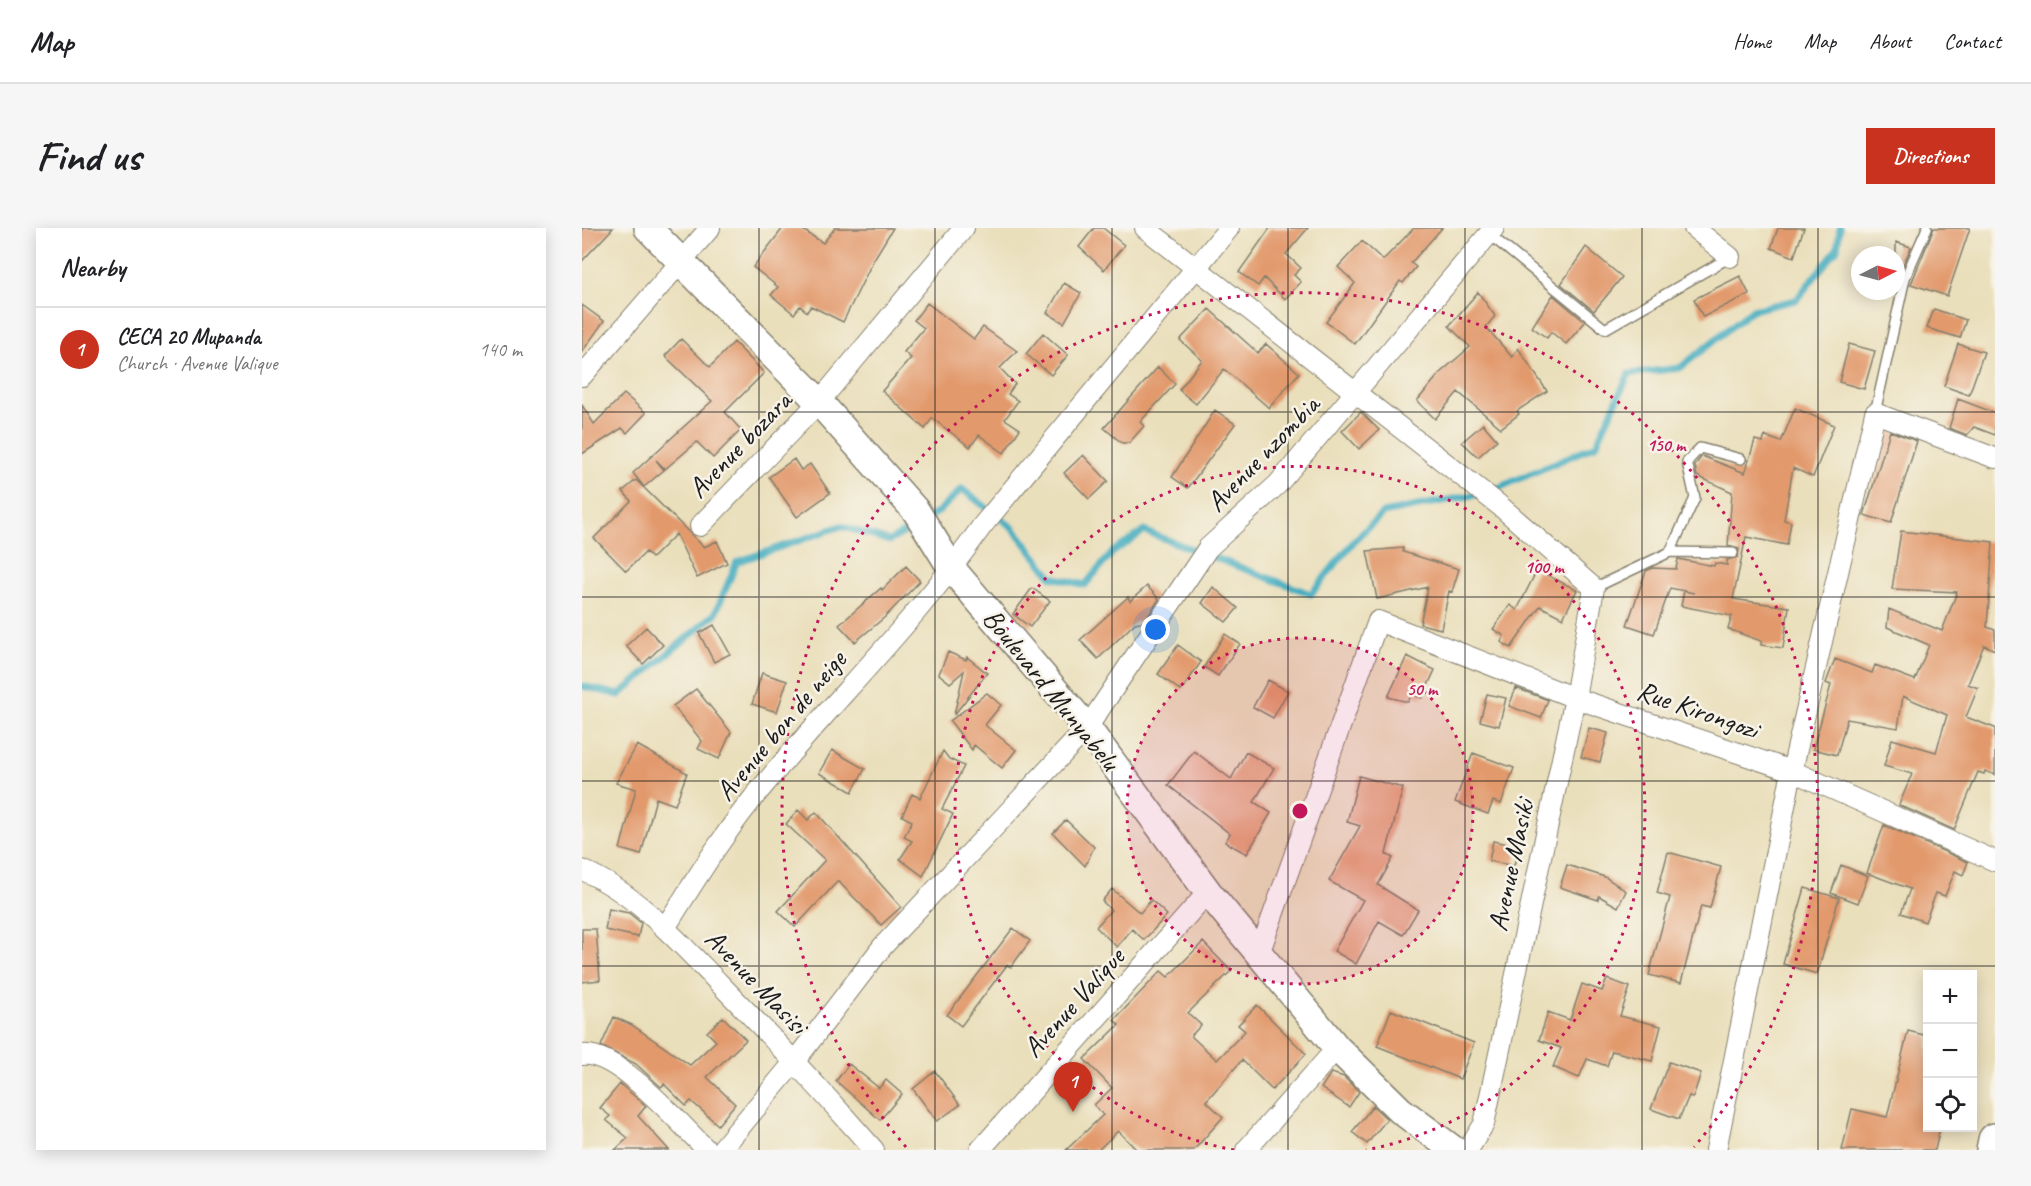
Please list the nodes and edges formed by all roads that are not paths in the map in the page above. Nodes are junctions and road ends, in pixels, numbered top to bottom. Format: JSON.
{"nodes":[{"id":1,"x":648,"y":228,"type":"edge"},
{"id":2,"x":710,"y":228,"type":"edge"},
{"id":3,"x":964,"y":228,"type":"edge"},
{"id":4,"x":1145,"y":228,"type":"edge"},
{"id":5,"x":1229,"y":228,"type":"edge"},
{"id":6,"x":1694,"y":228,"type":"edge"},
{"id":7,"x":1927,"y":228,"type":"edge"},
{"id":8,"x":1491,"y":231,"type":"edge"},
{"id":9,"x":1730,"y":257,"type":"joint"},
{"id":10,"x":682,"y":263,"type":"junction"},
{"id":11,"x":1195,"y":268,"type":"junction"},
{"id":12,"x":582,"y":376,"type":"edge"},
{"id":13,"x":1356,"y":393,"type":"junction"},
{"id":14,"x":819,"y":402,"type":"junction"},
{"id":15,"x":1875,"y":413,"type":"junction"},
{"id":16,"x":1995,"y":458,"type":"edge"},
{"id":17,"x":1741,"y":459,"type":"dead end"},
{"id":18,"x":700,"y":526,"type":"dead end"},
{"id":19,"x":1670,"y":552,"type":"junction"},
{"id":20,"x":1733,"y":553,"type":"dead end"},
{"id":21,"x":952,"y":569,"type":"junction"},
{"id":22,"x":1594,"y":588,"type":"junction"},
{"id":23,"x":1575,"y":698,"type":"junction"},
{"id":24,"x":1088,"y":728,"type":"junction"},
{"id":25,"x":1792,"y":771,"type":"junction"},
{"id":26,"x":1995,"y":861,"type":"edge"},
{"id":27,"x":582,"y":870,"type":"edge"},
{"id":28,"x":1208,"y":892,"type":"junction"},
{"id":29,"x":665,"y":928,"type":"junction"},
{"id":30,"x":1259,"y":954,"type":"junction"},
{"id":31,"x":1337,"y":1048,"type":"junction"},
{"id":32,"x":582,"y":1055,"type":"edge"},
{"id":33,"x":795,"y":1061,"type":"junction"},
{"id":34,"x":1995,"y":1140,"type":"edge"},
{"id":35,"x":706,"y":1150,"type":"edge"},
{"id":36,"x":721,"y":1150,"type":"edge"},
{"id":37,"x":874,"y":1150,"type":"edge"},
{"id":38,"x":980,"y":1150,"type":"edge"},
{"id":39,"x":1246,"y":1150,"type":"edge"},
{"id":40,"x":1454,"y":1150,"type":"edge"},
{"id":41,"x":1468,"y":1150,"type":"edge"},
{"id":42,"x":1716,"y":1150,"type":"edge"},
{"id":43,"x":1993,"y":1150,"type":"edge"}],
"edges":[{"from":1,"to":10,"type":"street","name":"Boulevard Munyabelu"},
{"from":2,"to":10,"type":"street"},
{"from":3,"to":14,"type":"street","name":"Avenue bozara"},
{"from":4,"to":11,"type":"street"},
{"from":5,"to":11,"type":"street","name":"Avenue bon de neige"},
{"from":6,"to":9,"type":"street"},
{"from":7,"to":15,"type":"lane"},
{"from":8,"to":9,"type":"lane"},
{"from":8,"to":13,"type":"street","name":"Avenue nzombia"},
{"from":10,"to":12,"type":"street"},
{"from":10,"to":14,"type":"street","name":"Boulevard Munyabelu"},
{"from":11,"to":13,"type":"street"},
{"from":11,"to":21,"type":"street","name":"Avenue bon de neige"},
{"from":13,"to":22,"type":"street"},
{"from":13,"to":24,"type":"street","name":"Avenue nzombia"},
{"from":14,"to":18,"type":"street","name":"Avenue bozara"},
{"from":14,"to":21,"type":"street","name":"Boulevard Munyabelu"},
{"from":15,"to":16,"type":"street"},
{"from":15,"to":25,"type":"street"},
{"from":17,"to":19,"type":"lane"},
{"from":19,"to":20,"type":"lane"},
{"from":19,"to":22,"type":"lane"},
{"from":21,"to":24,"type":"street","name":"Boulevard Munyabelu"},
{"from":21,"to":29,"type":"street","name":"Avenue bon de neige"},
{"from":22,"to":23,"type":"street","name":"Avenue Masiki"},
{"from":23,"to":25,"type":"street","name":"Rue Kirongozi"},
{"from":23,"to":30,"type":"street","name":"Rue Kirongozi"},
{"from":23,"to":41,"type":"street","name":"Avenue Masiki"},
{"from":24,"to":28,"type":"street","name":"Boulevard Munyabelu"},
{"from":24,"to":33,"type":"street","name":"Avenue nzombia"},
{"from":25,"to":26,"type":"street","name":"Rue Kirongozi"},
{"from":25,"to":42,"type":"street"},
{"from":27,"to":29,"type":"street","name":"Avenue Masisi"},
{"from":28,"to":30,"type":"street","name":"Boulevard Munyabelu"},
{"from":28,"to":38,"type":"street","name":"Avenue Valique"},
{"from":29,"to":33,"type":"street","name":"Avenue Masisi"},
{"from":30,"to":31,"type":"street","name":"Boulevard Munyabelu"},
{"from":31,"to":39,"type":"street"},
{"from":31,"to":40,"type":"street","name":"Boulevard Munyabelu"},
{"from":32,"to":35,"type":"street"},
{"from":33,"to":36,"type":"street","name":"Avenue nzombia"},
{"from":33,"to":37,"type":"street","name":"Avenue Masisi"},
{"from":34,"to":43,"type":"highway"}]}
